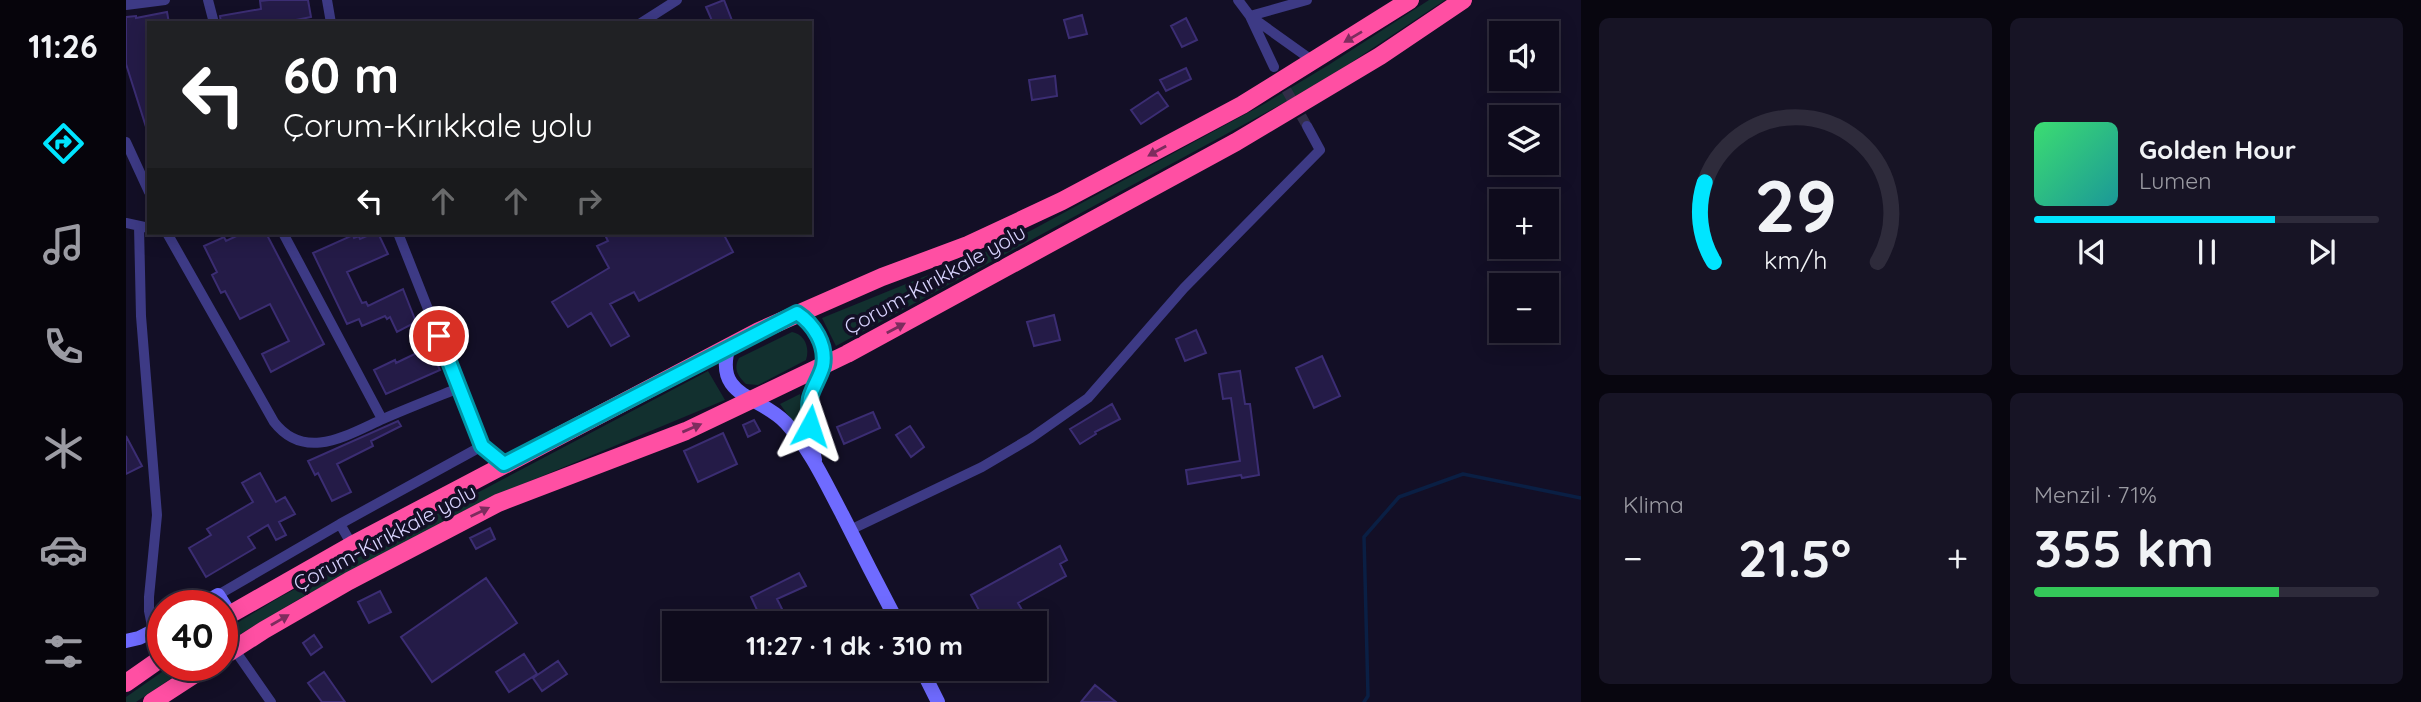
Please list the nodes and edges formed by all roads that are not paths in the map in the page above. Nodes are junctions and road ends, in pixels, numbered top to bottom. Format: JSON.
{"nodes":[{"id":1,"x":165,"y":0,"type":"edge"},
{"id":2,"x":208,"y":0,"type":"edge"},
{"id":3,"x":327,"y":0,"type":"edge"},
{"id":4,"x":677,"y":0,"type":"edge"},
{"id":5,"x":1238,"y":0,"type":"edge"},
{"id":6,"x":1307,"y":0,"type":"edge"},
{"id":7,"x":1410,"y":0,"type":"edge"},
{"id":8,"x":1463,"y":0,"type":"edge"},
{"id":9,"x":126,"y":5,"type":"edge"},
{"id":10,"x":1250,"y":16,"type":"junction"},
{"id":11,"x":213,"y":21,"type":"edge"},
{"id":12,"x":331,"y":21,"type":"edge"},
{"id":13,"x":643,"y":21,"type":"edge"},
{"id":14,"x":1313,"y":61,"type":"junction"},
{"id":15,"x":1273,"y":67,"type":"tunnel mouth"},
{"id":16,"x":1307,"y":125,"type":"tunnel mouth"},
{"id":17,"x":126,"y":142,"type":"edge"},
{"id":18,"x":147,"y":188,"type":"edge"},
{"id":19,"x":126,"y":223,"type":"edge"},
{"id":20,"x":144,"y":227,"type":"edge"},
{"id":21,"x":168,"y":235,"type":"edge"},
{"id":22,"x":284,"y":235,"type":"edge"},
{"id":23,"x":399,"y":235,"type":"edge"},
{"id":24,"x":797,"y":313,"type":"junction"},
{"id":25,"x":729,"y":346,"type":"junction"},
{"id":26,"x":823,"y":367,"type":"junction"},
{"id":27,"x":459,"y":388,"type":"junction"},
{"id":28,"x":751,"y":401,"type":"junction"},
{"id":29,"x":382,"y":419,"type":"junction"},
{"id":30,"x":482,"y":446,"type":"junction"},
{"id":31,"x":815,"y":461,"type":"junction"},
{"id":32,"x":504,"y":464,"type":"junction"},
{"id":33,"x":340,"y":524,"type":"junction"},
{"id":34,"x":850,"y":530,"type":"junction"},
{"id":35,"x":352,"y":545,"type":"junction"},
{"id":36,"x":150,"y":590,"type":"edge"},
{"id":37,"x":227,"y":590,"type":"edge"},
{"id":38,"x":238,"y":610,"type":"edge"},
{"id":39,"x":892,"y":611,"type":"edge"},
{"id":40,"x":147,"y":634,"type":"edge"},
{"id":41,"x":126,"y":640,"type":"edge"},
{"id":42,"x":238,"y":647,"type":"edge"},
{"id":43,"x":238,"y":664,"type":"edge"},
{"id":44,"x":147,"y":668,"type":"edge"},
{"id":45,"x":184,"y":681,"type":"edge"},
{"id":46,"x":928,"y":681,"type":"edge"},
{"id":47,"x":126,"y":683,"type":"edge"},
{"id":48,"x":152,"y":702,"type":"edge"},
{"id":49,"x":271,"y":702,"type":"edge"},
{"id":50,"x":938,"y":702,"type":"edge"}],
"edges":[{"from":1,"to":9,"type":"street"},
{"from":2,"to":11,"type":"street"},
{"from":3,"to":12,"type":"street"},
{"from":4,"to":13,"type":"street"},
{"from":5,"to":10,"type":"street"},
{"from":6,"to":10,"type":"street"},
{"from":7,"to":14,"type":"highway","name":"Çorum-Kırıkkale yolu","one_way":true},
{"from":26,"to":8,"type":"highway","name":"Çorum-Kırıkkale yolu","one_way":true},
{"from":10,"to":14,"type":"street"},
{"from":10,"to":15,"type":"street"},
{"from":14,"to":24,"type":"highway","name":"Çorum-Kırıkkale yolu","one_way":true},
{"from":16,"to":34,"type":"street"},
{"from":17,"to":18,"type":"street"},
{"from":19,"to":20,"type":"street"},
{"from":20,"to":36,"type":"street"},
{"from":21,"to":29,"type":"street"},
{"from":22,"to":29,"type":"street"},
{"from":23,"to":27,"type":"street"},
{"from":24,"to":25,"type":"highway","name":"Çorum-Kırıkkale yolu"},
{"from":24,"to":26,"type":"street"},
{"from":25,"to":28,"type":"street"},
{"from":25,"to":32,"type":"highway","name":"Çorum-Kırıkkale yolu"},
{"from":26,"to":28,"type":"highway","name":"Çorum-Kırıkkale yolu"},
{"from":26,"to":31,"type":"street"},
{"from":27,"to":29,"type":"street"},
{"from":27,"to":30,"type":"street"},
{"from":28,"to":31,"type":"street"},
{"from":42,"to":28,"type":"highway","name":"Çorum-Kırıkkale yolu","one_way":true},
{"from":30,"to":32,"type":"street"},
{"from":30,"to":33,"type":"street"},
{"from":31,"to":34,"type":"street"},
{"from":32,"to":35,"type":"highway","name":"Çorum-Kırıkkale yolu"},
{"from":33,"to":35,"type":"street"},
{"from":33,"to":37,"type":"street"},
{"from":34,"to":39,"type":"street"},
{"from":35,"to":38,"type":"highway","name":"Çorum-Kırıkkale yolu"},
{"from":40,"to":41,"type":"street"},
{"from":43,"to":49,"type":"street"},
{"from":44,"to":47,"type":"highway"},
{"from":45,"to":48,"type":"highway"},
{"from":46,"to":50,"type":"street"}]}
